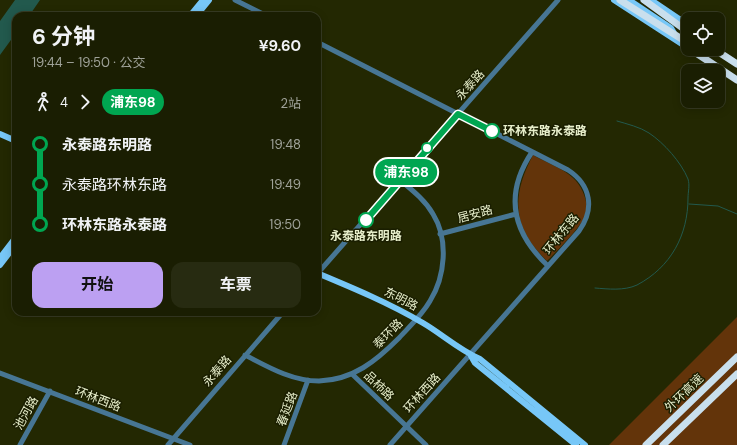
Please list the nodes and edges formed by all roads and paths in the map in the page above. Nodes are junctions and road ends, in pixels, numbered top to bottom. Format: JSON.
{"nodes":[{"id":1,"x":203,"y":0,"type":"edge"},
{"id":2,"x":209,"y":0,"type":"edge"},
{"id":3,"x":235,"y":0,"type":"edge"},
{"id":4,"x":558,"y":0,"type":"edge"},
{"id":5,"x":614,"y":0,"type":"edge"},
{"id":6,"x":620,"y":0,"type":"edge"},
{"id":7,"x":629,"y":0,"type":"edge"},
{"id":8,"x":636,"y":0,"type":"edge"},
{"id":9,"x":644,"y":0,"type":"edge"},
{"id":10,"x":651,"y":0,"type":"edge"},
{"id":11,"x":661,"y":11,"type":"junction"},
{"id":12,"x":193,"y":12,"type":"edge"},
{"id":13,"x":199,"y":12,"type":"edge"},
{"id":14,"x":259,"y":12,"type":"edge"},
{"id":15,"x":681,"y":20,"type":"edge"},
{"id":16,"x":653,"y":24,"type":"junction"},
{"id":17,"x":681,"y":24,"type":"edge"},
{"id":18,"x":679,"y":26,"type":"joint"},
{"id":19,"x":674,"y":34,"type":"junction"},
{"id":20,"x":681,"y":38,"type":"edge"},
{"id":21,"x":681,"y":43,"type":"edge"},
{"id":22,"x":321,"y":44,"type":"edge"},
{"id":23,"x":725,"y":51,"type":"edge"},
{"id":24,"x":700,"y":56,"type":"edge"},
{"id":25,"x":709,"y":56,"type":"edge"},
{"id":26,"x":725,"y":56,"type":"edge"},
{"id":27,"x":737,"y":59,"type":"edge"},
{"id":28,"x":737,"y":64,"type":"edge"},
{"id":29,"x":737,"y":74,"type":"edge"},
{"id":30,"x":737,"y":80,"type":"edge"},
{"id":31,"x":458,"y":114,"type":"junction"},
{"id":32,"x":0,"y":134,"type":"edge"},
{"id":33,"x":12,"y":139,"type":"edge"},
{"id":34,"x":532,"y":152,"type":"junction"},
{"id":35,"x":400,"y":180,"type":"junction"},
{"id":36,"x":516,"y":214,"type":"junction"},
{"id":37,"x":440,"y":234,"type":"junction"},
{"id":38,"x":12,"y":242,"type":"edge"},
{"id":39,"x":12,"y":249,"type":"edge"},
{"id":40,"x":0,"y":258,"type":"edge"},
{"id":41,"x":0,"y":265,"type":"edge"},
{"id":42,"x":548,"y":266,"type":"junction"},
{"id":43,"x":321,"y":269,"type":"edge"},
{"id":44,"x":321,"y":275,"type":"edge"},
{"id":45,"x":279,"y":316,"type":"edge"},
{"id":46,"x":416,"y":319,"type":"junction"},
{"id":47,"x":245,"y":355,"type":"junction"},
{"id":48,"x":470,"y":355,"type":"junction"},
{"id":49,"x":737,"y":357,"type":"edge"},
{"id":50,"x":0,"y":373,"type":"edge"},
{"id":51,"x":352,"y":374,"type":"junction"},
{"id":52,"x":737,"y":374,"type":"edge"},
{"id":53,"x":308,"y":380,"type":"junction"},
{"id":54,"x":733,"y":380,"type":"edge"},
{"id":55,"x":50,"y":391,"type":"junction"},
{"id":56,"x":407,"y":426,"type":"junction"},
{"id":57,"x":560,"y":428,"type":"junction"},
{"id":58,"x":173,"y":439,"type":"junction"},
{"id":59,"x":20,"y":445,"type":"edge"},
{"id":60,"x":168,"y":445,"type":"edge"},
{"id":61,"x":190,"y":445,"type":"edge"},
{"id":62,"x":284,"y":445,"type":"edge"},
{"id":63,"x":390,"y":445,"type":"edge"},
{"id":64,"x":426,"y":445,"type":"edge"},
{"id":65,"x":576,"y":445,"type":"edge"},
{"id":66,"x":586,"y":445,"type":"edge"},
{"id":67,"x":646,"y":445,"type":"edge"},
{"id":68,"x":663,"y":445,"type":"edge"}],
"edges":[{"from":1,"to":12,"type":"main road"},
{"from":2,"to":13,"type":"main road"},
{"from":3,"to":14,"type":"street"},
{"from":4,"to":31,"type":"street","name":"永泰路"},
{"from":5,"to":16,"type":"main road"},
{"from":6,"to":16,"type":"highway"},
{"from":7,"to":19,"type":"main road"},
{"from":8,"to":18,"type":"main road"},
{"from":9,"to":11,"type":"highway"},
{"from":10,"to":15,"type":"main road"},
{"from":11,"to":17,"type":"highway"},
{"from":11,"to":18,"type":"highway"},
{"from":16,"to":19,"type":"highway"},
{"from":16,"to":21,"type":"highway"},
{"from":19,"to":20,"type":"highway"},
{"from":22,"to":31,"type":"street","name":"环林东路"},
{"from":23,"to":27,"type":"highway"},
{"from":24,"to":30,"type":"highway"},
{"from":25,"to":29,"type":"highway"},
{"from":26,"to":28,"type":"highway"},
{"from":31,"to":34,"type":"street","name":"环林东路"},
{"from":31,"to":35,"type":"street","name":"永泰路"},
{"from":32,"to":33,"type":"main road"},
{"from":34,"to":36,"type":"street"},
{"from":34,"to":42,"type":"street","name":"环林东路"},
{"from":35,"to":37,"type":"street","name":"泰环路"},
{"from":35,"to":43,"type":"street","name":"永泰路"},
{"from":36,"to":37,"type":"street","name":"居安路"},
{"from":36,"to":42,"type":"street"},
{"from":37,"to":46,"type":"street","name":"泰环路"},
{"from":38,"to":40,"type":"main road"},
{"from":39,"to":41,"type":"main road"},
{"from":42,"to":48,"type":"street","name":"环林东路"},
{"from":44,"to":46,"type":"main road","name":"东明路"},
{"from":45,"to":47,"type":"street","name":"永泰路"},
{"from":46,"to":48,"type":"main road","name":"东明路"},
{"from":46,"to":51,"type":"street","name":"泰环路"},
{"from":47,"to":53,"type":"street","name":"泰环路"},
{"from":47,"to":58,"type":"street","name":"永泰路"},
{"from":48,"to":56,"type":"street","name":"环林西路"},
{"from":48,"to":57,"type":"main road","name":"东明路"},
{"from":49,"to":67,"type":"highway","name":"外环高速"},
{"from":50,"to":55,"type":"street","name":"环林西路"},
{"from":51,"to":53,"type":"street","name":"泰环路"},
{"from":51,"to":56,"type":"street","name":"品柿路"},
{"from":52,"to":54,"type":"highway","name":"外环高速"},
{"from":53,"to":62,"type":"street","name":"春延路"},
{"from":54,"to":68,"type":"highway","name":"外环高速"},
{"from":55,"to":58,"type":"street","name":"环林西路"},
{"from":55,"to":59,"type":"street","name":"池河路"},
{"from":56,"to":63,"type":"street","name":"环林西路"},
{"from":56,"to":64,"type":"street","name":"品柿路"},
{"from":57,"to":65,"type":"main road","name":"东明路"},
{"from":57,"to":66,"type":"main road","name":"东明路"},
{"from":58,"to":60,"type":"street","name":"永泰路"},
{"from":58,"to":61,"type":"street","name":"环林西路"}]}
